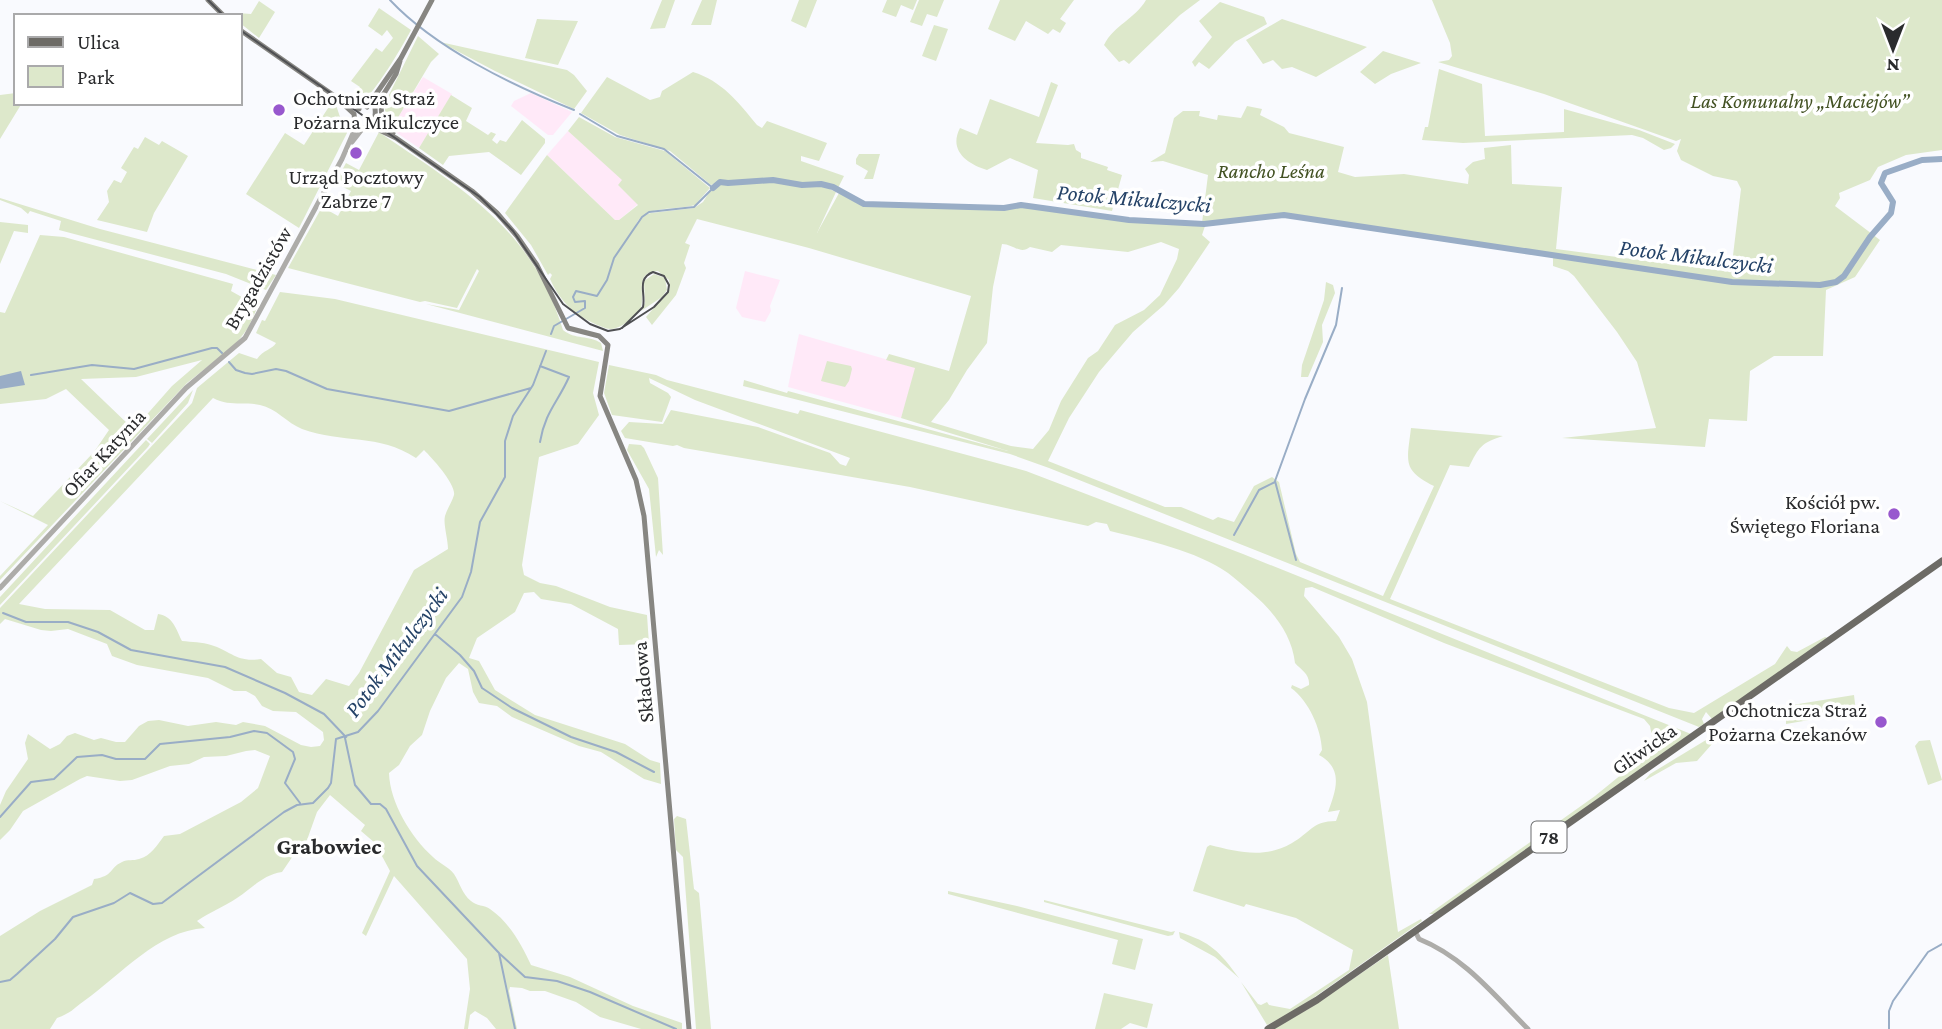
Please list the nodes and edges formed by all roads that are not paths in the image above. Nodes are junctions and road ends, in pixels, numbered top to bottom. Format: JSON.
{"nodes":[{"id":1,"x":208,"y":0,"type":"edge"},
{"id":2,"x":432,"y":0,"type":"edge"},
{"id":3,"x":221,"y":14,"type":"edge"},
{"id":4,"x":242,"y":31,"type":"edge"},
{"id":5,"x":401,"y":58,"type":"junction"},
{"id":6,"x":387,"y":89,"type":"junction"},
{"id":7,"x":367,"y":107,"type":"junction"},
{"id":8,"x":357,"y":111,"type":"junction"},
{"id":9,"x":374,"y":111,"type":"junction"},
{"id":10,"x":376,"y":120,"type":"junction"},
{"id":11,"x":357,"y":124,"type":"junction"},
{"id":12,"x":371,"y":126,"type":"junction"},
{"id":13,"x":363,"y":128,"type":"junction"},
{"id":14,"x":394,"y":135,"type":"junction"},
{"id":15,"x":346,"y":150,"type":"junction"},
{"id":16,"x":237,"y":347,"type":"joint"},
{"id":17,"x":1942,"y":561,"type":"edge"},
{"id":18,"x":0,"y":588,"type":"edge"},
{"id":19,"x":1415,"y":931,"type":"junction"},
{"id":20,"x":689,"y":1029,"type":"edge"},
{"id":21,"x":1268,"y":1029,"type":"edge"},
{"id":22,"x":1528,"y":1029,"type":"edge"}],
"edges":[{"from":1,"to":3,"type":"main road"},
{"from":2,"to":5,"type":"main road"},
{"from":4,"to":8,"type":"main road"},
{"from":5,"to":6,"type":"main road"},
{"from":5,"to":7,"type":"main road"},
{"from":6,"to":9,"type":"main road"},
{"from":6,"to":14,"type":"main road"},
{"from":7,"to":8,"type":"main road"},
{"from":7,"to":9,"type":"main road"},
{"from":8,"to":11,"type":"main road"},
{"from":9,"to":10,"type":"main road"},
{"from":10,"to":12,"type":"main road"},
{"from":10,"to":14,"type":"main road"},
{"from":11,"to":13,"type":"main road"},
{"from":11,"to":15,"type":"street","name":"Brygadzistów"},
{"from":12,"to":13,"type":"main road"},
{"from":12,"to":14,"type":"main road"},
{"from":13,"to":15,"type":"street","name":"Brygadzistów"},
{"from":14,"to":20,"type":"main road","name":"Składowa"},
{"from":15,"to":16,"type":"street","name":"Brygadzistów"},
{"from":16,"to":18,"type":"street","name":"Ofiar Katynia"},
{"from":17,"to":19,"type":"main road","name":"Gliwicka","number":"78"},
{"from":19,"to":21,"type":"main road","name":"Gliwicka","number":"78"},
{"from":19,"to":22,"type":"street"}]}
